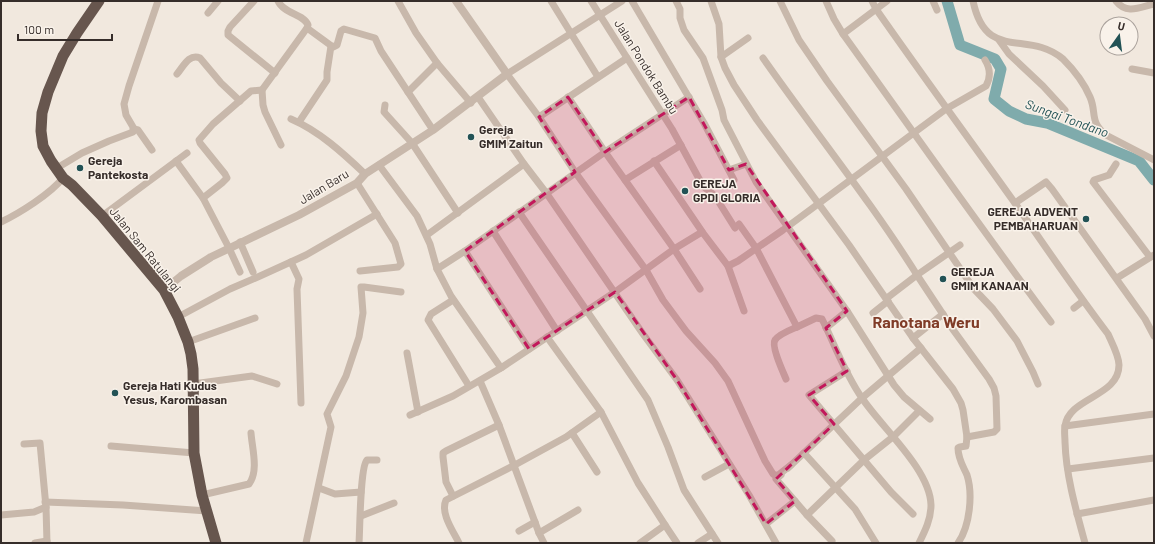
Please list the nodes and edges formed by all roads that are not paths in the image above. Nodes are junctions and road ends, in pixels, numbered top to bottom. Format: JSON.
{"nodes":[{"id":1,"x":99,"y":1,"type":"edge"},
{"id":2,"x":158,"y":1,"type":"edge"},
{"id":3,"x":218,"y":1,"type":"edge"},
{"id":4,"x":254,"y":1,"type":"edge"},
{"id":5,"x":278,"y":1,"type":"edge"},
{"id":6,"x":398,"y":1,"type":"edge"},
{"id":7,"x":456,"y":1,"type":"edge"},
{"id":8,"x":551,"y":1,"type":"edge"},
{"id":9,"x":591,"y":1,"type":"edge"},
{"id":10,"x":622,"y":1,"type":"edge"},
{"id":11,"x":632,"y":1,"type":"edge"},
{"id":12,"x":676,"y":1,"type":"edge"},
{"id":13,"x":710,"y":1,"type":"edge"},
{"id":14,"x":780,"y":1,"type":"edge"},
{"id":15,"x":826,"y":1,"type":"edge"},
{"id":16,"x":872,"y":1,"type":"edge"},
{"id":17,"x":887,"y":1,"type":"edge"},
{"id":18,"x":933,"y":1,"type":"edge"},
{"id":19,"x":973,"y":1,"type":"edge"},
{"id":20,"x":1116,"y":1,"type":"edge"},
{"id":21,"x":1154,"y":4,"type":"edge"},
{"id":22,"x":876,"y":9,"type":"junction"},
{"id":23,"x":937,"y":10,"type":"dead end"},
{"id":24,"x":208,"y":13,"type":"dead end"},
{"id":25,"x":600,"y":15,"type":"junction"},
{"id":26,"x":307,"y":28,"type":"junction"},
{"id":27,"x":571,"y":32,"type":"junction"},
{"id":28,"x":843,"y":34,"type":"junction"},
{"id":29,"x":748,"y":38,"type":"dead end"},
{"id":30,"x":999,"y":40,"type":"junction"},
{"id":31,"x":331,"y":46,"type":"junction"},
{"id":32,"x":721,"y":57,"type":"junction"},
{"id":33,"x":627,"y":58,"type":"junction"},
{"id":34,"x":763,"y":58,"type":"dead end"},
{"id":35,"x":985,"y":60,"type":"dead end"},
{"id":36,"x":437,"y":63,"type":"junction"},
{"id":37,"x":1132,"y":69,"type":"dead end"},
{"id":38,"x":276,"y":73,"type":"junction"},
{"id":39,"x":1154,"y":73,"type":"edge"},
{"id":40,"x":177,"y":74,"type":"dead end"},
{"id":41,"x":507,"y":74,"type":"junction"},
{"id":42,"x":598,"y":77,"type":"junction"},
{"id":43,"x":262,"y":90,"type":"junction"},
{"id":44,"x":408,"y":92,"type":"junction"},
{"id":45,"x":478,"y":97,"type":"junction"},
{"id":46,"x":568,"y":97,"type":"junction"},
{"id":47,"x":689,"y":97,"type":"junction"},
{"id":48,"x":240,"y":101,"type":"junction"},
{"id":49,"x":470,"y":102,"type":"junction"},
{"id":50,"x":385,"y":105,"type":"dead end"},
{"id":51,"x":946,"y":109,"type":"junction"},
{"id":52,"x":1065,"y":110,"type":"dead end"},
{"id":53,"x":662,"y":114,"type":"junction"},
{"id":54,"x":539,"y":117,"type":"junction"},
{"id":55,"x":291,"y":119,"type":"dead end"},
{"id":56,"x":299,"y":122,"type":"junction"},
{"id":57,"x":433,"y":130,"type":"junction"},
{"id":58,"x":132,"y":131,"type":"junction"},
{"id":59,"x":914,"y":132,"type":"junction"},
{"id":60,"x":412,"y":143,"type":"junction"},
{"id":61,"x":281,"y":145,"type":"dead end"},
{"id":62,"x":681,"y":145,"type":"junction"},
{"id":63,"x":152,"y":150,"type":"dead end"},
{"id":64,"x":605,"y":152,"type":"junction"},
{"id":65,"x":187,"y":153,"type":"dead end"},
{"id":66,"x":882,"y":156,"type":"junction"},
{"id":67,"x":1154,"y":160,"type":"edge"},
{"id":68,"x":176,"y":161,"type":"junction"},
{"id":69,"x":654,"y":161,"type":"junction"},
{"id":70,"x":524,"y":164,"type":"junction"},
{"id":71,"x":746,"y":164,"type":"junction"},
{"id":72,"x":1116,"y":164,"type":"dead end"},
{"id":73,"x":379,"y":165,"type":"junction"},
{"id":74,"x":57,"y":168,"type":"junction"},
{"id":75,"x":729,"y":170,"type":"junction"},
{"id":76,"x":575,"y":172,"type":"junction"},
{"id":77,"x":365,"y":174,"type":"junction"},
{"id":78,"x":64,"y":178,"type":"junction"},
{"id":79,"x":852,"y":179,"type":"junction"},
{"id":80,"x":625,"y":180,"type":"junction"},
{"id":81,"x":734,"y":180,"type":"dead end"},
{"id":82,"x":357,"y":183,"type":"junction"},
{"id":83,"x":546,"y":194,"type":"junction"},
{"id":84,"x":203,"y":198,"type":"junction"},
{"id":85,"x":819,"y":202,"type":"junction"},
{"id":86,"x":1015,"y":203,"type":"junction"},
{"id":87,"x":519,"y":212,"type":"junction"},
{"id":88,"x":458,"y":213,"type":"junction"},
{"id":89,"x":377,"y":214,"type":"junction"},
{"id":90,"x":102,"y":216,"type":"junction"},
{"id":91,"x":1,"y":222,"type":"edge"},
{"id":92,"x":787,"y":227,"type":"junction"},
{"id":93,"x":493,"y":231,"type":"junction"},
{"id":94,"x":702,"y":232,"type":"junction"},
{"id":95,"x":427,"y":235,"type":"junction"},
{"id":96,"x":240,"y":242,"type":"junction"},
{"id":97,"x":960,"y":245,"type":"dead end"},
{"id":98,"x":229,"y":248,"type":"junction"},
{"id":99,"x":756,"y":248,"type":"junction"},
{"id":100,"x":674,"y":249,"type":"junction"},
{"id":101,"x":465,"y":251,"type":"junction"},
{"id":102,"x":950,"y":253,"type":"junction"},
{"id":103,"x":1152,"y":256,"type":"edge"},
{"id":104,"x":291,"y":262,"type":"junction"},
{"id":105,"x":728,"y":266,"type":"junction"},
{"id":106,"x":437,"y":269,"type":"junction"},
{"id":107,"x":646,"y":270,"type":"junction"},
{"id":108,"x":360,"y":271,"type":"dead end"},
{"id":109,"x":240,"y":272,"type":"dead end"},
{"id":110,"x":253,"y":272,"type":"dead end"},
{"id":111,"x":917,"y":275,"type":"junction"},
{"id":112,"x":1117,"y":278,"type":"junction"},
{"id":113,"x":700,"y":289,"type":"dead end"},
{"id":114,"x":164,"y":290,"type":"junction"},
{"id":115,"x":401,"y":292,"type":"dead end"},
{"id":116,"x":614,"y":292,"type":"junction"},
{"id":117,"x":888,"y":299,"type":"junction"},
{"id":118,"x":454,"y":300,"type":"junction"},
{"id":119,"x":1083,"y":301,"type":"junction"},
{"id":120,"x":1074,"y":308,"type":"dead end"},
{"id":121,"x":586,"y":311,"type":"junction"},
{"id":122,"x":744,"y":311,"type":"dead end"},
{"id":123,"x":847,"y":311,"type":"junction"},
{"id":124,"x":873,"y":313,"type":"dead end"},
{"id":125,"x":943,"y":314,"type":"junction"},
{"id":126,"x":178,"y":317,"type":"junction"},
{"id":127,"x":255,"y":318,"type":"dead end"},
{"id":128,"x":1050,"y":322,"type":"dead end"},
{"id":129,"x":796,"y":327,"type":"junction"},
{"id":130,"x":826,"y":328,"type":"junction"},
{"id":131,"x":557,"y":331,"type":"junction"},
{"id":132,"x":1154,"y":336,"type":"edge"},
{"id":133,"x":548,"y":337,"type":"junction"},
{"id":134,"x":913,"y":338,"type":"junction"},
{"id":135,"x":188,"y":342,"type":"junction"},
{"id":136,"x":921,"y":348,"type":"junction"},
{"id":137,"x":529,"y":349,"type":"junction"},
{"id":138,"x":407,"y":352,"type":"dead end"},
{"id":139,"x":501,"y":368,"type":"junction"},
{"id":140,"x":847,"y":371,"type":"junction"},
{"id":141,"x":888,"y":376,"type":"junction"},
{"id":142,"x":786,"y":379,"type":"dead end"},
{"id":143,"x":480,"y":381,"type":"junction"},
{"id":144,"x":193,"y":384,"type":"junction"},
{"id":145,"x":277,"y":384,"type":"dead end"},
{"id":146,"x":1038,"y":384,"type":"dead end"},
{"id":147,"x":469,"y":386,"type":"junction"},
{"id":148,"x":862,"y":398,"type":"junction"},
{"id":149,"x":301,"y":403,"type":"dead end"},
{"id":150,"x":919,"y":411,"type":"junction"},
{"id":151,"x":418,"y":412,"type":"junction"},
{"id":152,"x":601,"y":412,"type":"junction"},
{"id":153,"x":1154,"y":414,"type":"edge"},
{"id":154,"x":410,"y":415,"type":"dead end"},
{"id":155,"x":930,"y":419,"type":"dead end"},
{"id":156,"x":834,"y":424,"type":"junction"},
{"id":157,"x":499,"y":425,"type":"junction"},
{"id":158,"x":1065,"y":426,"type":"junction"},
{"id":159,"x":251,"y":433,"type":"dead end"},
{"id":160,"x":572,"y":433,"type":"junction"},
{"id":161,"x":894,"y":436,"type":"junction"},
{"id":162,"x":967,"y":436,"type":"junction"},
{"id":163,"x":24,"y":444,"type":"dead end"},
{"id":164,"x":111,"y":446,"type":"dead end"},
{"id":165,"x":194,"y":453,"type":"junction"},
{"id":166,"x":804,"y":453,"type":"junction"},
{"id":167,"x":1154,"y":458,"type":"edge"},
{"id":168,"x":377,"y":460,"type":"dead end"},
{"id":169,"x":864,"y":460,"type":"junction"},
{"id":170,"x":729,"y":464,"type":"junction"},
{"id":171,"x":792,"y":465,"type":"junction"},
{"id":172,"x":513,"y":466,"type":"junction"},
{"id":173,"x":1068,"y":470,"type":"junction"},
{"id":174,"x":597,"y":472,"type":"dead end"},
{"id":175,"x":705,"y":477,"type":"dead end"},
{"id":176,"x":319,"y":488,"type":"junction"},
{"id":177,"x":836,"y":488,"type":"junction"},
{"id":178,"x":361,"y":492,"type":"junction"},
{"id":179,"x":202,"y":495,"type":"junction"},
{"id":180,"x":452,"y":496,"type":"junction"},
{"id":181,"x":1154,"y":500,"type":"edge"},
{"id":182,"x":795,"y":501,"type":"junction"},
{"id":183,"x":394,"y":503,"type":"dead end"},
{"id":184,"x":45,"y":504,"type":"junction"},
{"id":185,"x":578,"y":510,"type":"dead end"},
{"id":186,"x":207,"y":511,"type":"junction"},
{"id":187,"x":913,"y":514,"type":"dead end"},
{"id":188,"x":1077,"y":514,"type":"junction"},
{"id":189,"x":1,"y":515,"type":"edge"},
{"id":190,"x":807,"y":515,"type":"junction"},
{"id":191,"x":361,"y":516,"type":"junction"},
{"id":192,"x":535,"y":522,"type":"junction"},
{"id":193,"x":766,"y":524,"type":"junction"},
{"id":194,"x":665,"y":526,"type":"junction"},
{"id":195,"x":519,"y":531,"type":"dead end"},
{"id":196,"x":539,"y":533,"type":"junction"},
{"id":197,"x":712,"y":534,"type":"junction"},
{"id":198,"x":832,"y":541,"type":"dead end"},
{"id":199,"x":47,"y":542,"type":"edge"},
{"id":200,"x":35,"y":543,"type":"edge"},
{"id":201,"x":216,"y":543,"type":"edge"},
{"id":202,"x":306,"y":543,"type":"edge"},
{"id":203,"x":359,"y":543,"type":"edge"},
{"id":204,"x":459,"y":543,"type":"edge"},
{"id":205,"x":544,"y":543,"type":"edge"},
{"id":206,"x":640,"y":543,"type":"edge"},
{"id":207,"x":677,"y":543,"type":"edge"},
{"id":208,"x":698,"y":543,"type":"edge"},
{"id":209,"x":718,"y":543,"type":"edge"},
{"id":210,"x":776,"y":543,"type":"edge"},
{"id":211,"x":876,"y":543,"type":"edge"},
{"id":212,"x":919,"y":543,"type":"edge"},
{"id":213,"x":958,"y":543,"type":"edge"},
{"id":214,"x":1085,"y":543,"type":"edge"}],
"edges":[{"from":1,"to":74,"type":"highway","name":"Jalan Sam Ratulangi"},
{"from":2,"to":58,"type":"street"},
{"from":3,"to":24,"type":"street"},
{"from":4,"to":38,"type":"street"},
{"from":5,"to":26,"type":"street"},
{"from":6,"to":36,"type":"street"},
{"from":7,"to":41,"type":"street"},
{"from":8,"to":27,"type":"street"},
{"from":9,"to":25,"type":"street","name":"Jalan Pondok Bambu"},
{"from":10,"to":25,"type":"street"},
{"from":11,"to":47,"type":"street"},
{"from":12,"to":71,"type":"street"},
{"from":13,"to":32,"type":"street"},
{"from":14,"to":66,"type":"street"},
{"from":15,"to":28,"type":"street"},
{"from":16,"to":22,"type":"street"},
{"from":17,"to":22,"type":"street"},
{"from":18,"to":23,"type":"street"},
{"from":19,"to":30,"type":"street"},
{"from":20,"to":21,"type":"street"},
{"from":22,"to":28,"type":"street"},
{"from":22,"to":51,"type":"street"},
{"from":25,"to":27,"type":"street"},
{"from":25,"to":33,"type":"street","name":"Jalan Pondok Bambu"},
{"from":26,"to":31,"type":"street"},
{"from":26,"to":38,"type":"street"},
{"from":27,"to":41,"type":"street"},
{"from":27,"to":42,"type":"street"},
{"from":28,"to":59,"type":"street"},
{"from":29,"to":32,"type":"street"},
{"from":30,"to":52,"type":"street"},
{"from":30,"to":67,"type":"street"},
{"from":31,"to":44,"type":"street"},
{"from":31,"to":56,"type":"street"},
{"from":32,"to":85,"type":"street"},
{"from":33,"to":42,"type":"street"},
{"from":33,"to":53,"type":"street","name":"Jalan Pondok Bambu"},
{"from":34,"to":79,"type":"street"},
{"from":35,"to":51,"type":"street"},
{"from":36,"to":44,"type":"street"},
{"from":36,"to":49,"type":"street"},
{"from":37,"to":39,"type":"street"},
{"from":38,"to":43,"type":"street"},
{"from":40,"to":48,"type":"street"},
{"from":41,"to":45,"type":"street","name":"Jalan Baru"},
{"from":41,"to":54,"type":"street"},
{"from":42,"to":46,"type":"street"},
{"from":43,"to":48,"type":"street"},
{"from":43,"to":61,"type":"street"},
{"from":44,"to":57,"type":"street"},
{"from":45,"to":49,"type":"street","name":"Jalan Baru"},
{"from":45,"to":70,"type":"street"},
{"from":46,"to":54,"type":"street"},
{"from":46,"to":64,"type":"street"},
{"from":47,"to":53,"type":"street"},
{"from":47,"to":75,"type":"street"},
{"from":48,"to":84,"type":"street"},
{"from":49,"to":57,"type":"street","name":"Jalan Baru"},
{"from":50,"to":60,"type":"street"},
{"from":51,"to":59,"type":"street"},
{"from":51,"to":86,"type":"street"},
{"from":53,"to":62,"type":"street","name":"Jalan Pondok Bambu"},
{"from":53,"to":64,"type":"street"},
{"from":54,"to":76,"type":"street"},
{"from":55,"to":56,"type":"street"},
{"from":56,"to":77,"type":"street"},
{"from":57,"to":60,"type":"street","name":"Jalan Baru"},
{"from":58,"to":63,"type":"street"},
{"from":58,"to":74,"type":"street"},
{"from":59,"to":66,"type":"street"},
{"from":59,"to":128,"type":"street"},
{"from":60,"to":73,"type":"street","name":"Jalan Baru"},
{"from":60,"to":88,"type":"street"},
{"from":62,"to":69,"type":"street"},
{"from":62,"to":99,"type":"street","name":"Jalan Pondok Bambu"},
{"from":64,"to":76,"type":"street"},
{"from":64,"to":80,"type":"street"},
{"from":65,"to":68,"type":"street"},
{"from":66,"to":79,"type":"street"},
{"from":66,"to":102,"type":"street"},
{"from":68,"to":84,"type":"street"},
{"from":68,"to":90,"type":"street"},
{"from":69,"to":80,"type":"street"},
{"from":69,"to":94,"type":"street"},
{"from":70,"to":83,"type":"street"},
{"from":70,"to":88,"type":"street"},
{"from":71,"to":75,"type":"street"},
{"from":71,"to":92,"type":"street"},
{"from":72,"to":103,"type":"street"},
{"from":73,"to":77,"type":"street","name":"Jalan Baru"},
{"from":73,"to":95,"type":"street"},
{"from":74,"to":78,"type":"highway","name":"Jalan Sam Ratulangi"},
{"from":75,"to":81,"type":"street"},
{"from":76,"to":83,"type":"street"},
{"from":76,"to":107,"type":"street"},
{"from":77,"to":82,"type":"street","name":"Jalan Baru"},
{"from":78,"to":90,"type":"highway","name":"Jalan Sam Ratulangi"},
{"from":78,"to":91,"type":"street"},
{"from":79,"to":85,"type":"street"},
{"from":79,"to":111,"type":"street"},
{"from":80,"to":100,"type":"street"},
{"from":82,"to":89,"type":"street"},
{"from":82,"to":96,"type":"street","name":"Jalan Baru"},
{"from":83,"to":87,"type":"street"},
{"from":83,"to":116,"type":"street"},
{"from":84,"to":98,"type":"street"},
{"from":85,"to":92,"type":"street"},
{"from":85,"to":117,"type":"street"},
{"from":86,"to":112,"type":"street"},
{"from":86,"to":119,"type":"street"},
{"from":87,"to":93,"type":"street"},
{"from":87,"to":121,"type":"street"},
{"from":88,"to":95,"type":"street"},
{"from":89,"to":104,"type":"street"},
{"from":89,"to":108,"type":"street"},
{"from":90,"to":114,"type":"highway","name":"Jalan Sam Ratulangi"},
{"from":92,"to":99,"type":"street"},
{"from":92,"to":123,"type":"street"},
{"from":93,"to":101,"type":"street"},
{"from":93,"to":131,"type":"street"},
{"from":94,"to":100,"type":"street"},
{"from":94,"to":105,"type":"street"},
{"from":95,"to":106,"type":"street"},
{"from":96,"to":98,"type":"street","name":"Jalan Baru"},
{"from":96,"to":110,"type":"street"},
{"from":97,"to":102,"type":"street"},
{"from":98,"to":109,"type":"street"},
{"from":98,"to":114,"type":"street","name":"Jalan Baru"},
{"from":99,"to":105,"type":"street"},
{"from":99,"to":129,"type":"street","name":"Jalan Pondok Bambu"},
{"from":100,"to":107,"type":"street"},
{"from":100,"to":113,"type":"street"},
{"from":101,"to":106,"type":"street"},
{"from":101,"to":137,"type":"street"},
{"from":102,"to":111,"type":"street"},
{"from":102,"to":146,"type":"street"},
{"from":103,"to":112,"type":"street"},
{"from":104,"to":126,"type":"street"},
{"from":104,"to":149,"type":"street"},
{"from":105,"to":122,"type":"street"},
{"from":106,"to":118,"type":"street"},
{"from":107,"to":116,"type":"street"},
{"from":107,"to":171,"type":"street"},
{"from":111,"to":117,"type":"street"},
{"from":111,"to":125,"type":"street"},
{"from":112,"to":132,"type":"street"},
{"from":114,"to":126,"type":"highway","name":"Jalan Sam Ratulangi"},
{"from":115,"to":176,"type":"street"},
{"from":116,"to":121,"type":"street"},
{"from":116,"to":170,"type":"street"},
{"from":117,"to":124,"type":"street"},
{"from":117,"to":134,"type":"street"},
{"from":118,"to":139,"type":"street"},
{"from":118,"to":147,"type":"street"},
{"from":119,"to":120,"type":"street"},
{"from":119,"to":158,"type":"street"},
{"from":121,"to":131,"type":"street"},
{"from":121,"to":197,"type":"street"},
{"from":123,"to":130,"type":"street"},
{"from":123,"to":141,"type":"street"},
{"from":125,"to":134,"type":"street"},
{"from":125,"to":162,"type":"street"},
{"from":126,"to":135,"type":"highway","name":"Jalan Sam Ratulangi"},
{"from":127,"to":135,"type":"street"},
{"from":129,"to":130,"type":"street"},
{"from":129,"to":142,"type":"street"},
{"from":130,"to":140,"type":"street"},
{"from":131,"to":133,"type":"street"},
{"from":133,"to":137,"type":"street"},
{"from":133,"to":152,"type":"street"},
{"from":134,"to":136,"type":"street"},
{"from":135,"to":144,"type":"highway","name":"Jalan Sam Ratulangi"},
{"from":136,"to":141,"type":"street"},
{"from":136,"to":162,"type":"street"},
{"from":137,"to":139,"type":"street"},
{"from":138,"to":151,"type":"street"},
{"from":139,"to":143,"type":"street"},
{"from":140,"to":148,"type":"street"},
{"from":140,"to":156,"type":"street"},
{"from":141,"to":148,"type":"street"},
{"from":141,"to":150,"type":"street"},
{"from":143,"to":147,"type":"street"},
{"from":143,"to":157,"type":"street"},
{"from":144,"to":145,"type":"street"},
{"from":144,"to":165,"type":"highway","name":"Jalan Sam Ratulangi"},
{"from":147,"to":151,"type":"street"},
{"from":148,"to":156,"type":"street"},
{"from":148,"to":161,"type":"street"},
{"from":150,"to":155,"type":"street"},
{"from":150,"to":161,"type":"street"},
{"from":151,"to":154,"type":"street"},
{"from":152,"to":160,"type":"street"},
{"from":152,"to":194,"type":"street"},
{"from":153,"to":158,"type":"street"},
{"from":156,"to":166,"type":"street"},
{"from":156,"to":169,"type":"street"},
{"from":157,"to":172,"type":"street"},
{"from":157,"to":180,"type":"street"},
{"from":158,"to":173,"type":"street"},
{"from":159,"to":179,"type":"street"},
{"from":160,"to":172,"type":"street"},
{"from":160,"to":174,"type":"street"},
{"from":161,"to":169,"type":"street"},
{"from":161,"to":212,"type":"street"},
{"from":162,"to":213,"type":"street"},
{"from":163,"to":184,"type":"street"},
{"from":164,"to":165,"type":"street"},
{"from":165,"to":179,"type":"highway","name":"Jalan Sam Ratulangi"},
{"from":166,"to":171,"type":"street"},
{"from":166,"to":177,"type":"street"},
{"from":167,"to":173,"type":"street"},
{"from":168,"to":178,"type":"street"},
{"from":169,"to":177,"type":"street"},
{"from":169,"to":187,"type":"street"},
{"from":170,"to":175,"type":"street"},
{"from":170,"to":193,"type":"street"},
{"from":171,"to":182,"type":"street"},
{"from":172,"to":180,"type":"street"},
{"from":172,"to":192,"type":"street"},
{"from":173,"to":188,"type":"street"},
{"from":176,"to":178,"type":"street"},
{"from":176,"to":202,"type":"street"},
{"from":177,"to":190,"type":"street"},
{"from":177,"to":211,"type":"street"},
{"from":178,"to":191,"type":"street"},
{"from":179,"to":186,"type":"highway","name":"Jalan Sam Ratulangi"},
{"from":180,"to":204,"type":"street"},
{"from":181,"to":188,"type":"street"},
{"from":182,"to":190,"type":"street"},
{"from":182,"to":193,"type":"street"},
{"from":183,"to":191,"type":"street"},
{"from":184,"to":186,"type":"street"},
{"from":184,"to":189,"type":"street"},
{"from":184,"to":199,"type":"street"},
{"from":185,"to":196,"type":"street"},
{"from":186,"to":201,"type":"highway","name":"Jalan Sam Ratulangi"},
{"from":188,"to":214,"type":"street"},
{"from":190,"to":198,"type":"street"},
{"from":191,"to":203,"type":"street"},
{"from":192,"to":195,"type":"street"},
{"from":192,"to":196,"type":"street"},
{"from":193,"to":210,"type":"street"},
{"from":194,"to":206,"type":"street"},
{"from":194,"to":207,"type":"street"},
{"from":196,"to":205,"type":"street"},
{"from":197,"to":208,"type":"street"},
{"from":197,"to":209,"type":"street"},
{"from":199,"to":200,"type":"street"}]}
